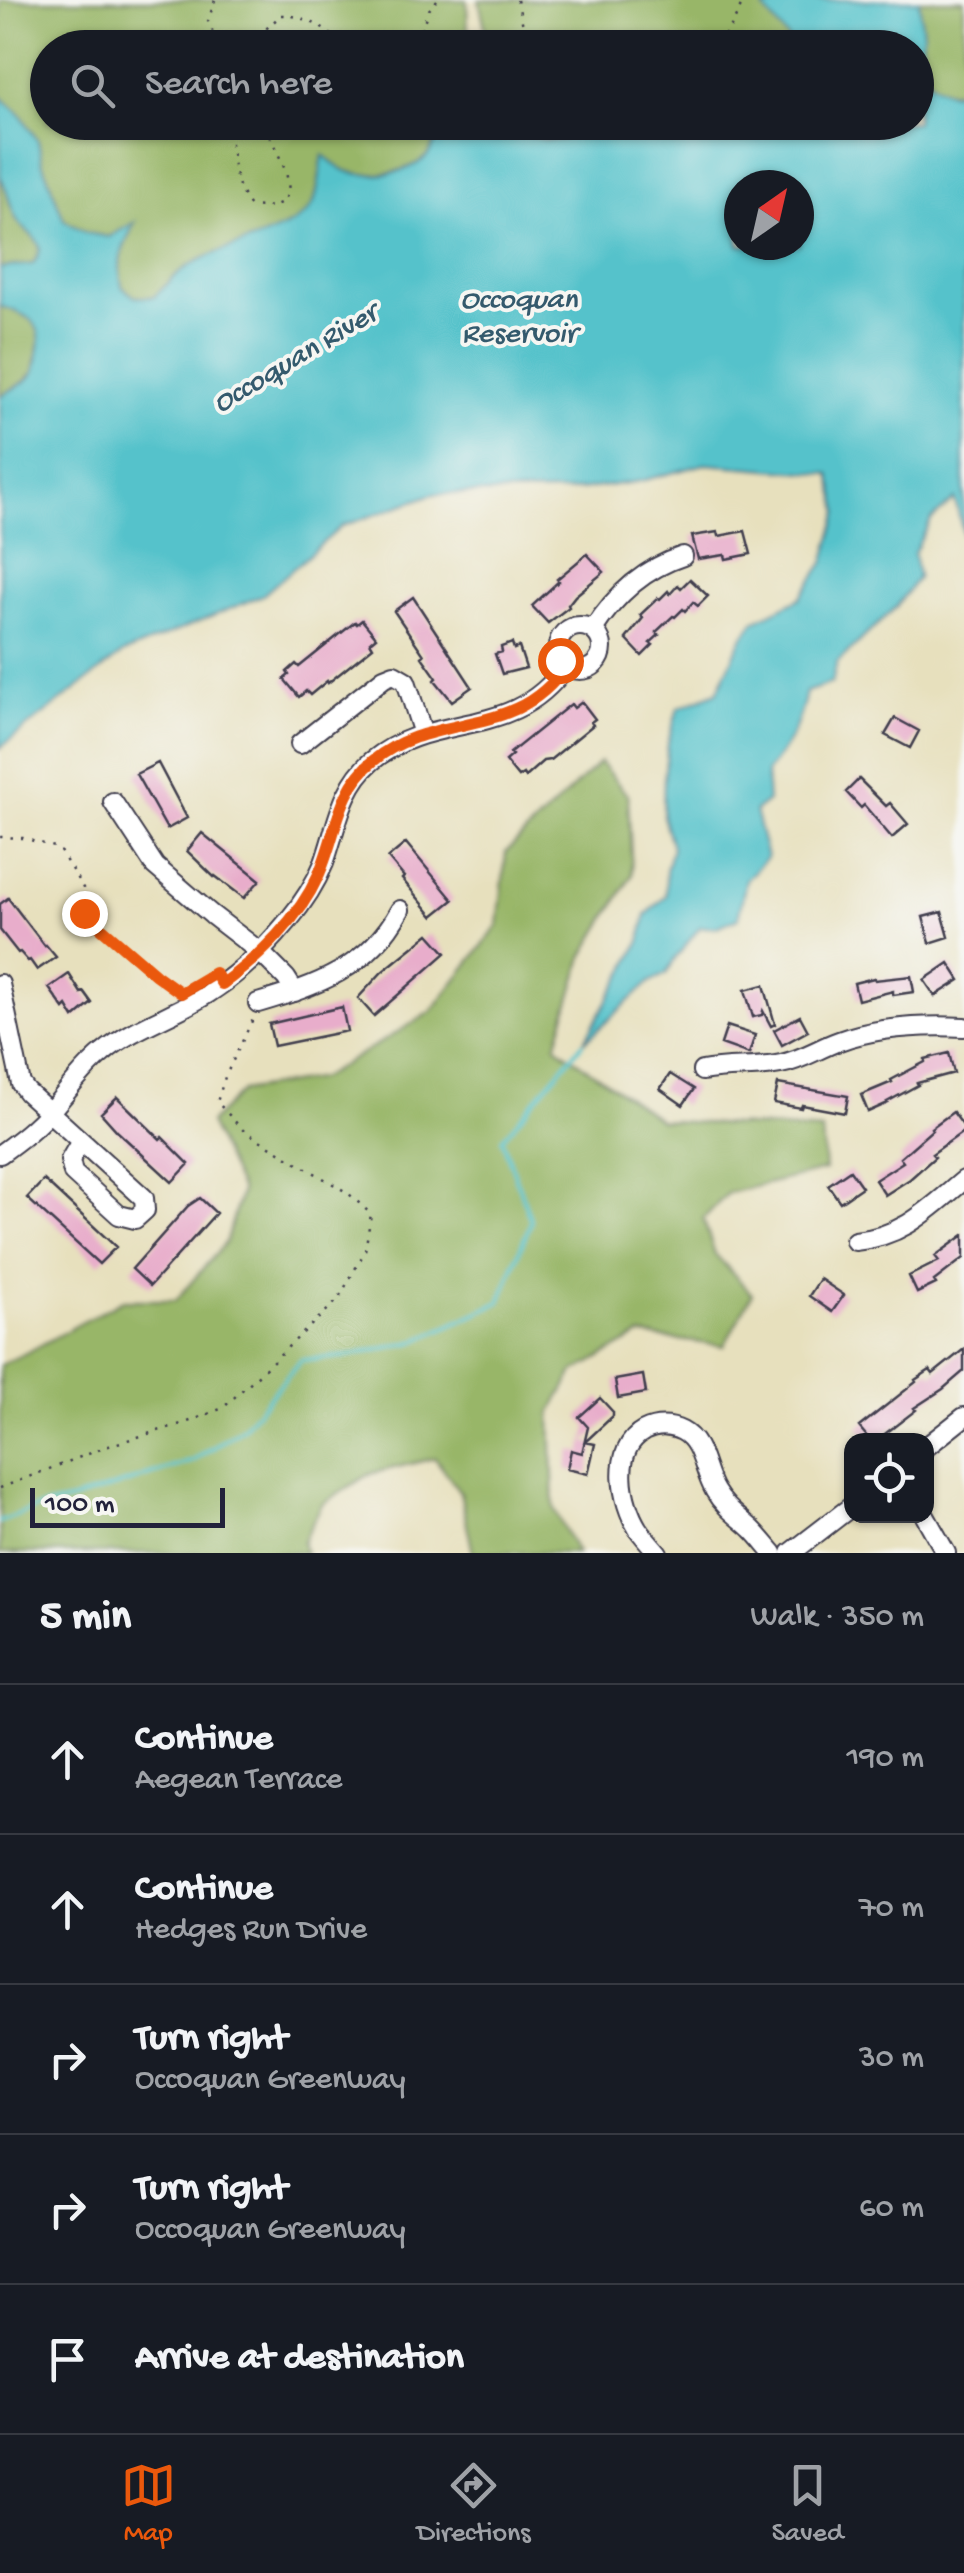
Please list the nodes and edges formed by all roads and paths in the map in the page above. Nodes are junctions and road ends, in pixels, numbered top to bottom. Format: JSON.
{"nodes":[{"id":1,"x":215,"y":0,"type":"edge"},
{"id":2,"x":437,"y":0,"type":"edge"},
{"id":3,"x":517,"y":0,"type":"edge"},
{"id":4,"x":744,"y":0,"type":"edge"},
{"id":5,"x":212,"y":30,"type":"edge"},
{"id":6,"x":265,"y":30,"type":"edge"},
{"id":7,"x":325,"y":30,"type":"edge"},
{"id":8,"x":421,"y":30,"type":"edge"},
{"id":9,"x":525,"y":30,"type":"edge"},
{"id":10,"x":730,"y":30,"type":"edge"},
{"id":11,"x":230,"y":140,"type":"edge"},
{"id":12,"x":272,"y":140,"type":"edge"},
{"id":13,"x":683,"y":556,"type":"dead end"},
{"id":14,"x":592,"y":630,"type":"junction"},
{"id":15,"x":566,"y":666,"type":"junction"},
{"id":16,"x":423,"y":734,"type":"junction"},
{"id":17,"x":300,"y":744,"type":"dead end"},
{"id":18,"x":114,"y":802,"type":"dead end"},
{"id":19,"x":0,"y":837,"type":"edge"},
{"id":20,"x":400,"y":910,"type":"dead end"},
{"id":21,"x":260,"y":952,"type":"junction"},
{"id":22,"x":0,"y":984,"type":"edge"},
{"id":23,"x":294,"y":992,"type":"junction"},
{"id":24,"x":181,"y":993,"type":"dead end"},
{"id":25,"x":255,"y":1011,"type":"joint"},
{"id":26,"x":964,"y":1027,"type":"edge"},
{"id":27,"x":702,"y":1071,"type":"dead end"},
{"id":28,"x":50,"y":1112,"type":"junction"},
{"id":29,"x":81,"y":1140,"type":"junction"},
{"id":30,"x":0,"y":1154,"type":"edge"},
{"id":31,"x":964,"y":1180,"type":"edge"},
{"id":32,"x":855,"y":1241,"type":"dead end"},
{"id":33,"x":964,"y":1418,"type":"edge"},
{"id":34,"x":934,"y":1441,"type":"edge"},
{"id":35,"x":0,"y":1488,"type":"edge"},
{"id":36,"x":844,"y":1512,"type":"edge"},
{"id":37,"x":929,"y":1523,"type":"edge"},
{"id":38,"x":658,"y":1553,"type":"edge"},
{"id":39,"x":772,"y":1553,"type":"edge"},
{"id":40,"x":791,"y":1553,"type":"edge"},
{"id":41,"x":946,"y":1553,"type":"edge"}],
"edges":[{"from":1,"to":5,"type":"path"},
{"from":2,"to":8,"type":"path"},
{"from":3,"to":9,"type":"path"},
{"from":4,"to":10,"type":"path"},
{"from":6,"to":7,"type":"path"},
{"from":11,"to":12,"type":"path"},
{"from":13,"to":14,"type":"street"},
{"from":14,"to":15,"type":"street"},
{"from":14,"to":15,"type":"street"},
{"from":15,"to":16,"type":"street"},
{"from":16,"to":17,"type":"street"},
{"from":16,"to":21,"type":"street"},
{"from":18,"to":21,"type":"street"},
{"from":19,"to":24,"type":"path"},
{"from":20,"to":23,"type":"street"},
{"from":21,"to":23,"type":"street"},
{"from":21,"to":28,"type":"street"},
{"from":22,"to":28,"type":"street"},
{"from":23,"to":25,"type":"street"},
{"from":25,"to":35,"type":"path"},
{"from":26,"to":27,"type":"street"},
{"from":28,"to":29,"type":"street"},
{"from":28,"to":30,"type":"street"},
{"from":29,"to":29,"type":"street"},
{"from":31,"to":32,"type":"street"},
{"from":33,"to":34,"type":"street"},
{"from":36,"to":40,"type":"street"},
{"from":37,"to":41,"type":"street"},
{"from":38,"to":39,"type":"street"}]}
